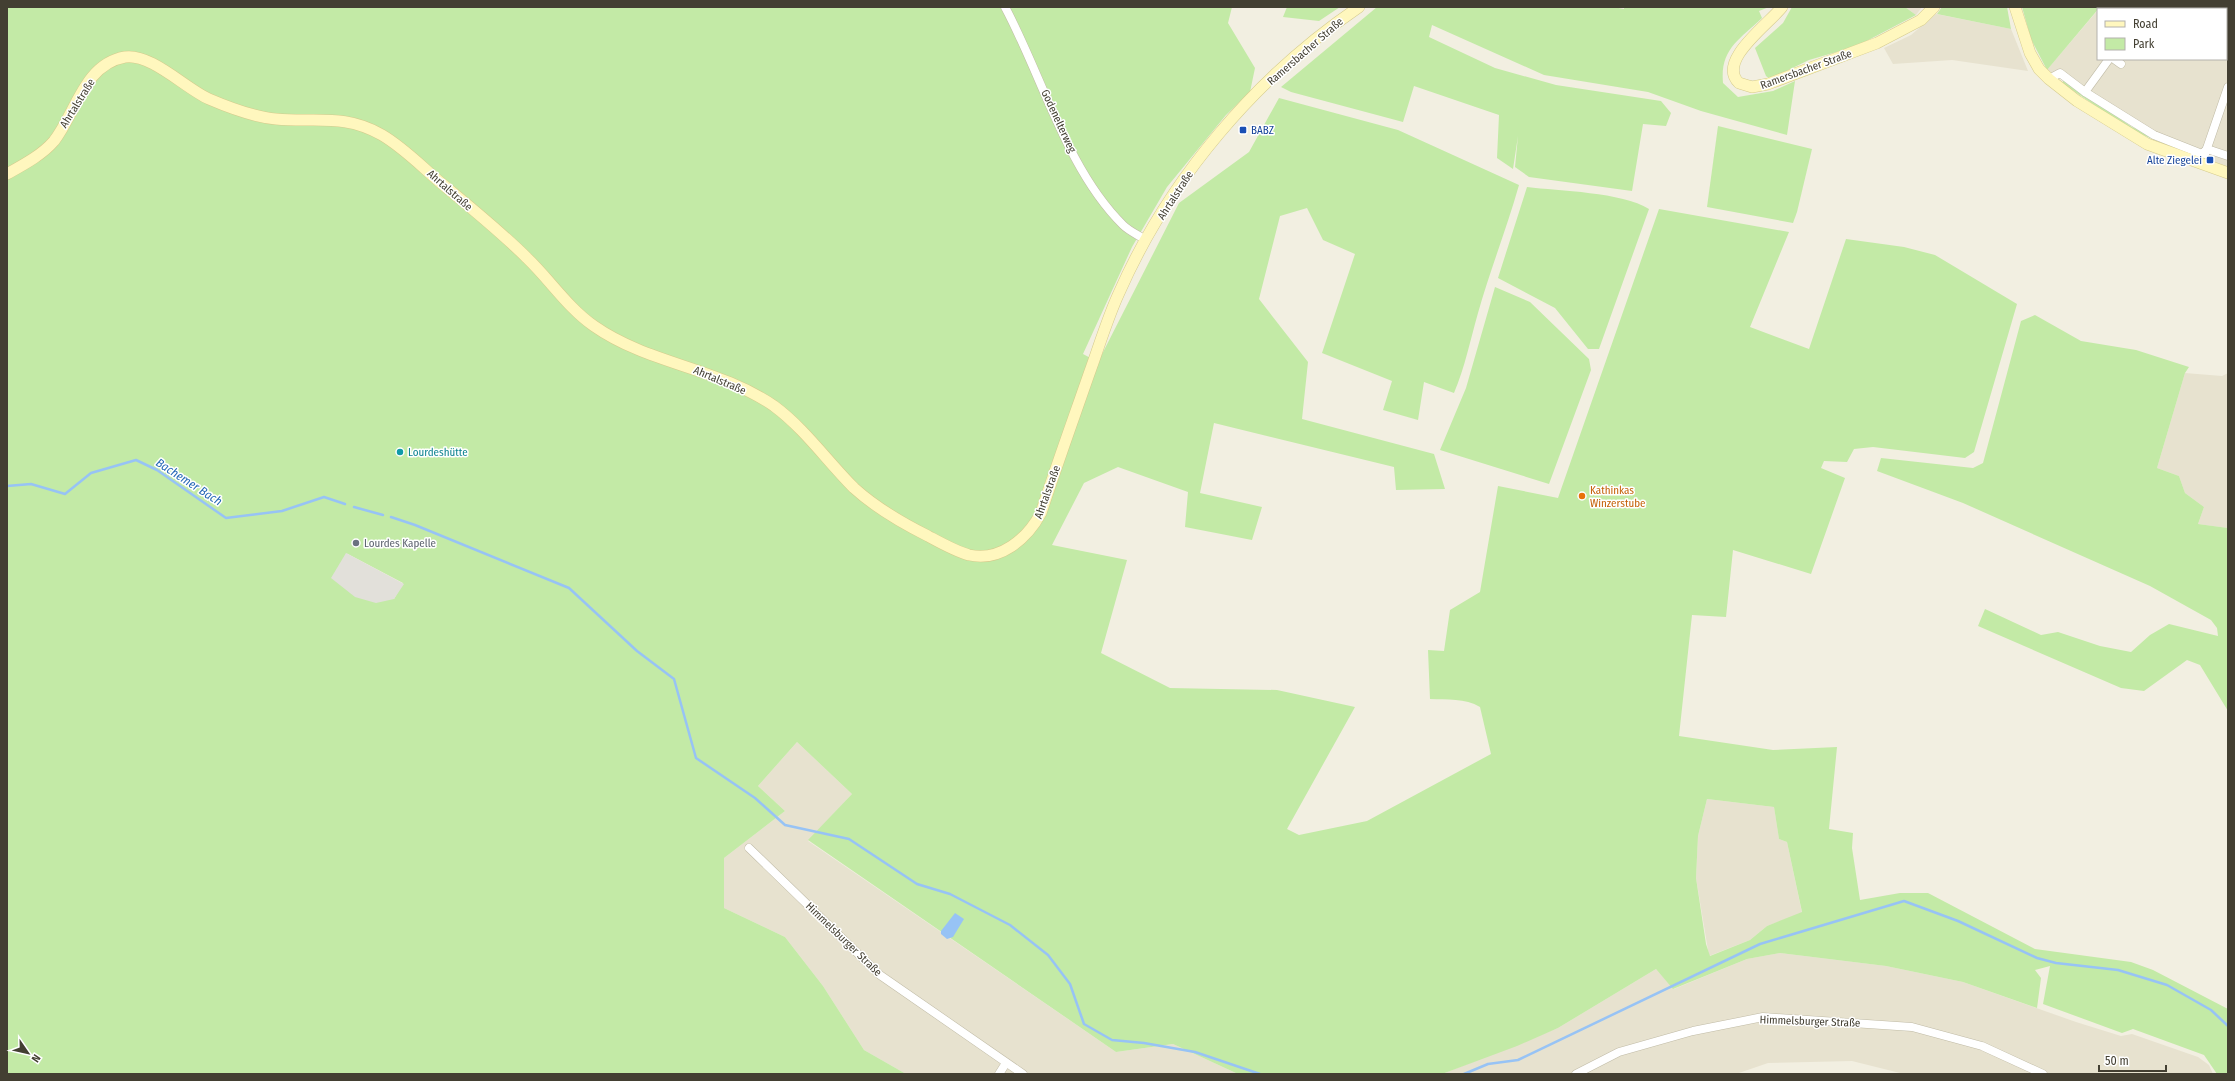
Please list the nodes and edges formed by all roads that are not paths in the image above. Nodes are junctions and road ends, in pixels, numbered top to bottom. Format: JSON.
{"nodes":[{"id":1,"x":1005,"y":7,"type":"edge"},
{"id":2,"x":1359,"y":7,"type":"edge"},
{"id":3,"x":1782,"y":7,"type":"edge"},
{"id":4,"x":1934,"y":7,"type":"edge"},
{"id":5,"x":2015,"y":7,"type":"edge"},
{"id":6,"x":2108,"y":60,"type":"edge"},
{"id":7,"x":2115,"y":60,"type":"edge"},
{"id":8,"x":2121,"y":64,"type":"dead end"},
{"id":9,"x":2049,"y":80,"type":"junction"},
{"id":10,"x":2228,"y":87,"type":"edge"},
{"id":11,"x":2085,"y":92,"type":"junction"},
{"id":12,"x":1253,"y":97,"type":"joint"},
{"id":13,"x":2207,"y":149,"type":"junction"},
{"id":14,"x":2228,"y":156,"type":"edge"},
{"id":15,"x":2202,"y":164,"type":"junction"},
{"id":16,"x":2228,"y":173,"type":"edge"},
{"id":17,"x":7,"y":174,"type":"edge"},
{"id":18,"x":1146,"y":240,"type":"junction"},
{"id":19,"x":749,"y":848,"type":"dead end"},
{"id":20,"x":1006,"y":1063,"type":"junction"},
{"id":21,"x":999,"y":1074,"type":"edge"},
{"id":22,"x":1023,"y":1074,"type":"edge"},
{"id":23,"x":1576,"y":1074,"type":"edge"},
{"id":24,"x":2043,"y":1074,"type":"edge"}],
"edges":[{"from":1,"to":18,"type":"street","name":"Godenelterweg"},
{"from":2,"to":12,"type":"main road","name":"Ramersbacher Straße"},
{"from":3,"to":4,"type":"main road","name":"Ramersbacher Straße"},
{"from":5,"to":9,"type":"main road"},
{"from":6,"to":11,"type":"street"},
{"from":7,"to":8,"type":"street"},
{"from":9,"to":11,"type":"street"},
{"from":9,"to":15,"type":"main road"},
{"from":10,"to":13,"type":"street"},
{"from":11,"to":13,"type":"street"},
{"from":12,"to":18,"type":"main road","name":"Ahrtalstraße"},
{"from":13,"to":14,"type":"street"},
{"from":13,"to":15,"type":"street"},
{"from":15,"to":16,"type":"main road"},
{"from":17,"to":18,"type":"main road","name":"Ahrtalstraße"},
{"from":19,"to":20,"type":"street","name":"Himmelsburger Straße"},
{"from":20,"to":21,"type":"street"},
{"from":20,"to":22,"type":"street","name":"Himmelsburger Straße"},
{"from":23,"to":24,"type":"street","name":"Himmelsburger Straße"}]}
